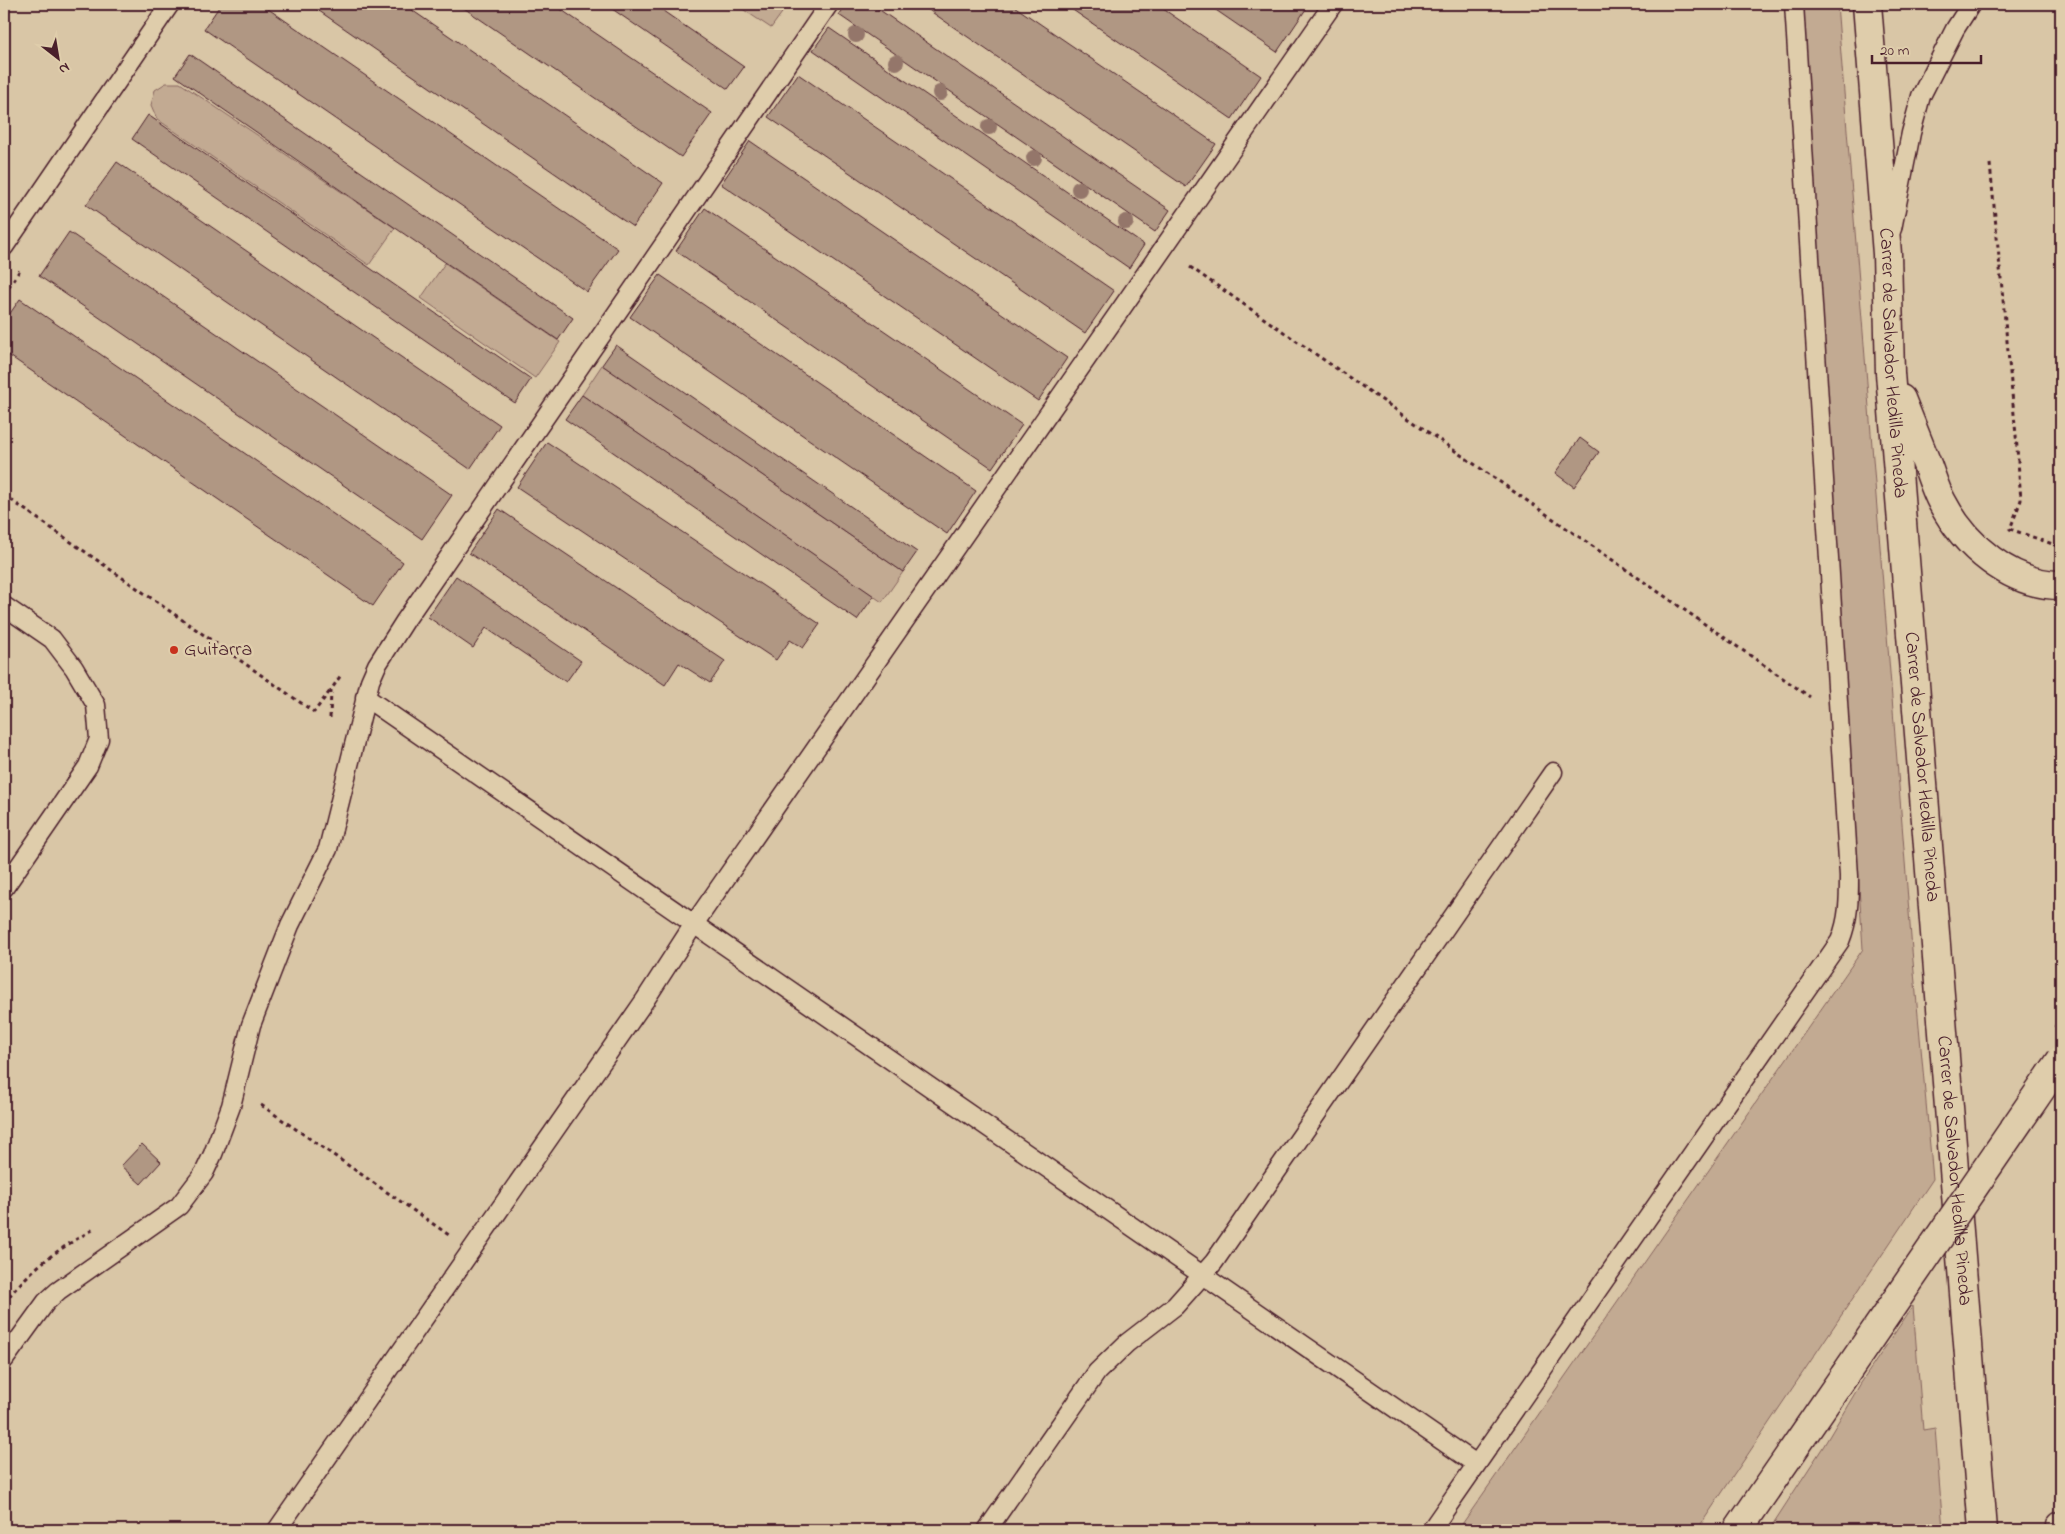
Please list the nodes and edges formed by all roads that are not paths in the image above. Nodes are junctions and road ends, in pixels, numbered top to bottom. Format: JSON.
{"nodes":[{"id":1,"x":170,"y":4,"type":"edge"},
{"id":2,"x":829,"y":4,"type":"edge"},
{"id":3,"x":1333,"y":4,"type":"edge"},
{"id":4,"x":1794,"y":4,"type":"edge"},
{"id":5,"x":1867,"y":4,"type":"edge"},
{"id":6,"x":1971,"y":4,"type":"edge"},
{"id":7,"x":4,"y":247,"type":"edge"},
{"id":8,"x":1887,"y":254,"type":"junction"},
{"id":9,"x":1890,"y":373,"type":"junction"},
{"id":10,"x":2061,"y":585,"type":"edge"},
{"id":11,"x":4,"y":606,"type":"edge"},
{"id":12,"x":365,"y":697,"type":"junction"},
{"id":13,"x":1553,"y":772,"type":"dead end"},
{"id":14,"x":4,"y":888,"type":"edge"},
{"id":15,"x":694,"y":924,"type":"junction"},
{"id":16,"x":2061,"y":1060,"type":"edge"},
{"id":17,"x":1203,"y":1276,"type":"junction"},
{"id":18,"x":4,"y":1360,"type":"edge"},
{"id":19,"x":1476,"y":1464,"type":"junction"},
{"id":20,"x":2061,"y":1526,"type":"edge"},
{"id":21,"x":277,"y":1530,"type":"edge"},
{"id":22,"x":987,"y":1530,"type":"edge"},
{"id":23,"x":1431,"y":1530,"type":"edge"},
{"id":24,"x":1738,"y":1530,"type":"edge"},
{"id":25,"x":1983,"y":1530,"type":"edge"},
{"id":26,"x":2061,"y":1530,"type":"edge"}],
"edges":[{"from":1,"to":7,"type":"lane"},
{"from":2,"to":12,"type":"lane"},
{"from":3,"to":15,"type":"lane"},
{"from":4,"to":19,"type":"lane"},
{"from":5,"to":8,"type":"main road","name":"Carrer de Salvador Hedilla Pineda"},
{"from":6,"to":8,"type":"lane"},
{"from":8,"to":9,"type":"main road","name":"Carrer de Salvador Hedilla Pineda"},
{"from":9,"to":10,"type":"main road"},
{"from":9,"to":25,"type":"main road","name":"Carrer de Salvador Hedilla Pineda"},
{"from":11,"to":14,"type":"lane"},
{"from":12,"to":15,"type":"lane"},
{"from":12,"to":18,"type":"lane"},
{"from":13,"to":17,"type":"lane"},
{"from":15,"to":17,"type":"lane"},
{"from":15,"to":21,"type":"lane"},
{"from":16,"to":24,"type":"main road","bridge":true},
{"from":17,"to":19,"type":"lane"},
{"from":17,"to":22,"type":"lane"},
{"from":19,"to":23,"type":"lane"},
{"from":20,"to":26,"type":"main road"}]}
